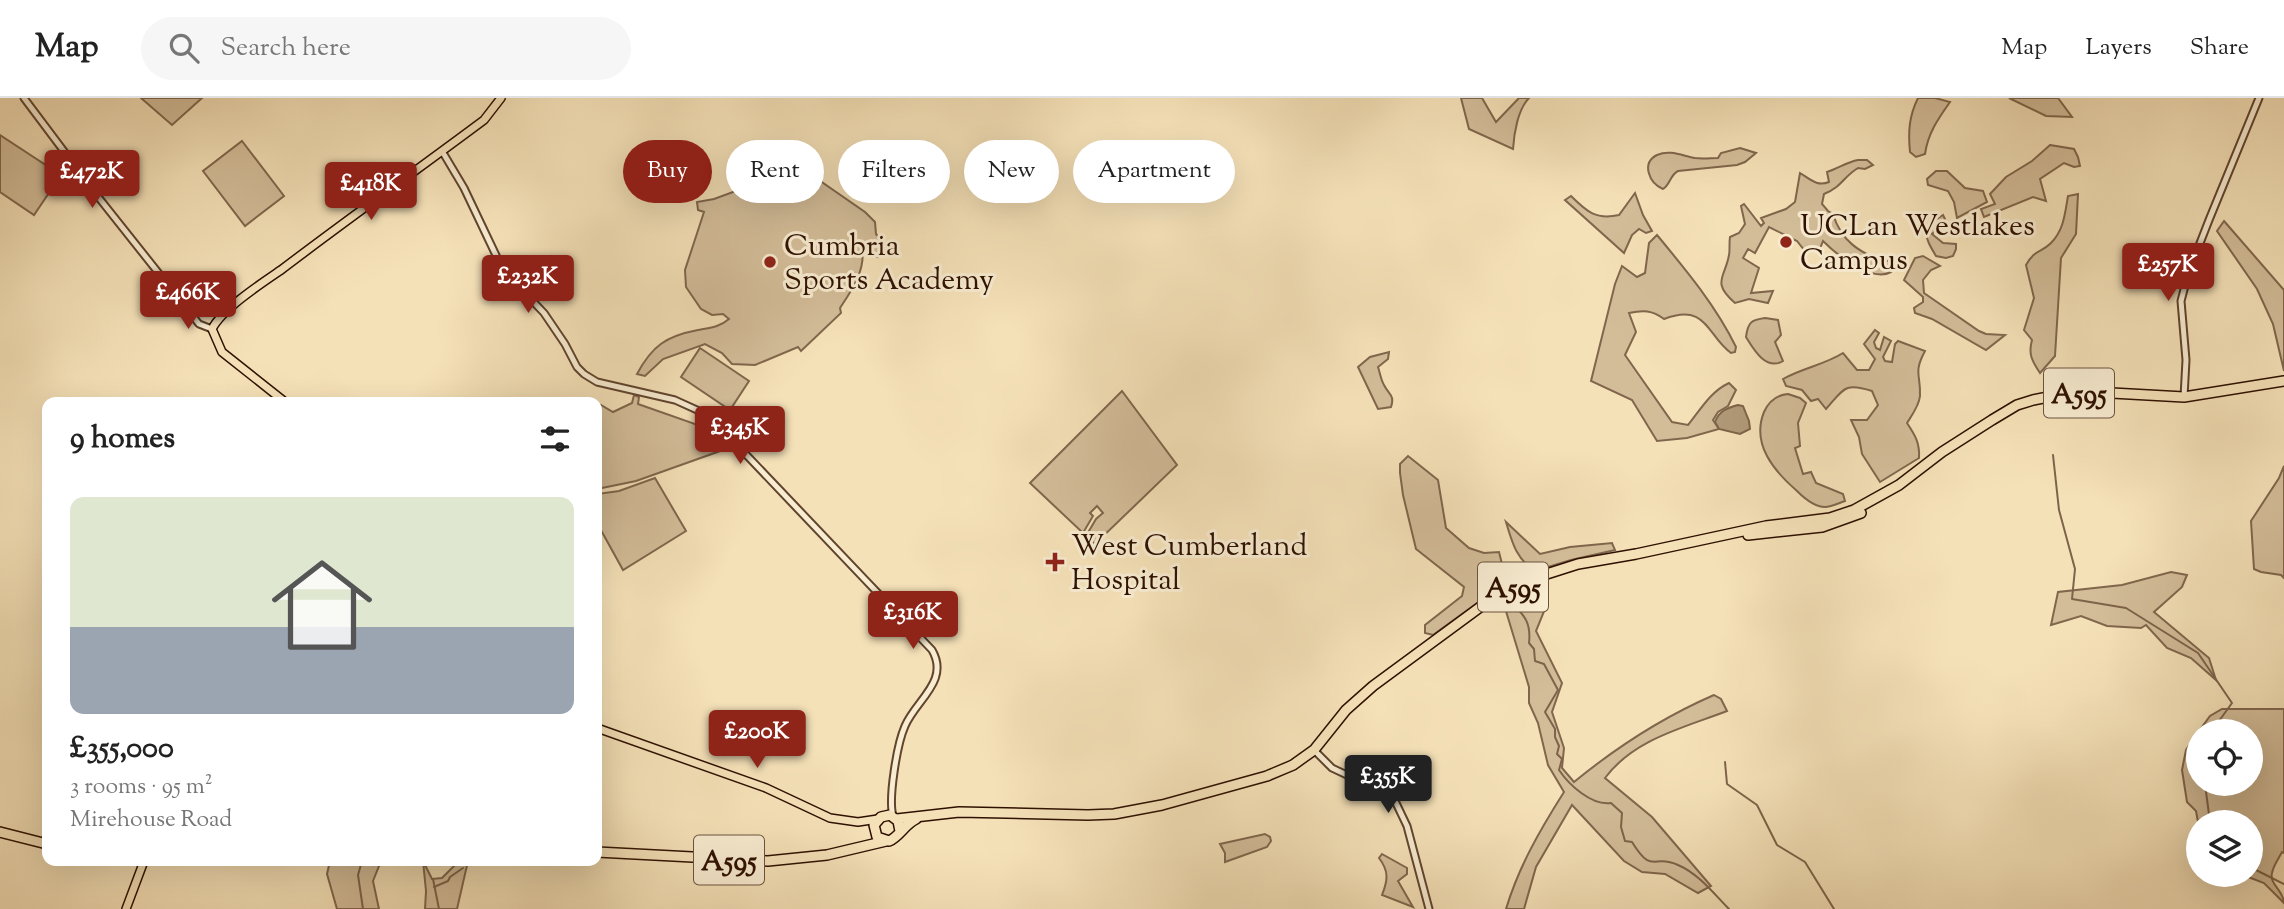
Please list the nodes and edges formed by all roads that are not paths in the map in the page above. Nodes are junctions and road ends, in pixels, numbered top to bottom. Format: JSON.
{"nodes":[{"id":1,"x":24,"y":98,"type":"edge"},
{"id":2,"x":501,"y":98,"type":"edge"},
{"id":3,"x":2259,"y":98,"type":"edge"},
{"id":4,"x":442,"y":151,"type":"junction"},
{"id":5,"x":212,"y":329,"type":"junction"},
{"id":6,"x":2284,"y":381,"type":"edge"},
{"id":7,"x":279,"y":397,"type":"edge"},
{"id":8,"x":2185,"y":397,"type":"junction"},
{"id":9,"x":602,"y":731,"type":"edge"},
{"id":10,"x":1314,"y":750,"type":"junction"},
{"id":11,"x":890,"y":802,"type":"junction"},
{"id":12,"x":921,"y":817,"type":"junction"},
{"id":13,"x":879,"y":818,"type":"junction"},
{"id":14,"x":895,"y":818,"type":"junction"},
{"id":15,"x":858,"y":822,"type":"junction"},
{"id":16,"x":900,"y":831,"type":"junction"},
{"id":17,"x":0,"y":832,"type":"edge"},
{"id":18,"x":875,"y":832,"type":"junction"},
{"id":19,"x":886,"y":841,"type":"junction"},
{"id":20,"x":42,"y":843,"type":"edge"},
{"id":21,"x":859,"y":847,"type":"junction"},
{"id":22,"x":602,"y":852,"type":"edge"},
{"id":23,"x":141,"y":866,"type":"edge"},
{"id":24,"x":126,"y":909,"type":"edge"},
{"id":25,"x":1429,"y":909,"type":"edge"}],
"edges":[{"from":1,"to":5,"type":"street"},
{"from":2,"to":4,"type":"main road"},
{"from":3,"to":8,"type":"street"},
{"from":4,"to":5,"type":"main road"},
{"from":4,"to":11,"type":"street"},
{"from":5,"to":7,"type":"main road"},
{"from":6,"to":8,"type":"highway","number":"A595"},
{"from":8,"to":10,"type":"highway","number":"A595"},
{"from":9,"to":15,"type":"main road"},
{"from":10,"to":12,"type":"highway","number":"A595"},
{"from":10,"to":25,"type":"street"},
{"from":11,"to":13,"type":"street"},
{"from":11,"to":14,"type":"street"},
{"from":12,"to":14,"type":"highway","number":"A595"},
{"from":12,"to":16,"type":"highway","number":"A595"},
{"from":13,"to":14,"type":"highway","number":"A595"},
{"from":13,"to":15,"type":"main road"},
{"from":13,"to":18,"type":"highway"},
{"from":14,"to":16,"type":"highway"},
{"from":15,"to":18,"type":"main road"},
{"from":16,"to":19,"type":"highway","number":"A595"},
{"from":17,"to":20,"type":"highway"},
{"from":18,"to":19,"type":"highway"},
{"from":18,"to":21,"type":"highway","number":"A595"},
{"from":19,"to":21,"type":"highway","number":"A595"},
{"from":21,"to":22,"type":"highway","number":"A595"},
{"from":23,"to":24,"type":"main road"}]}
